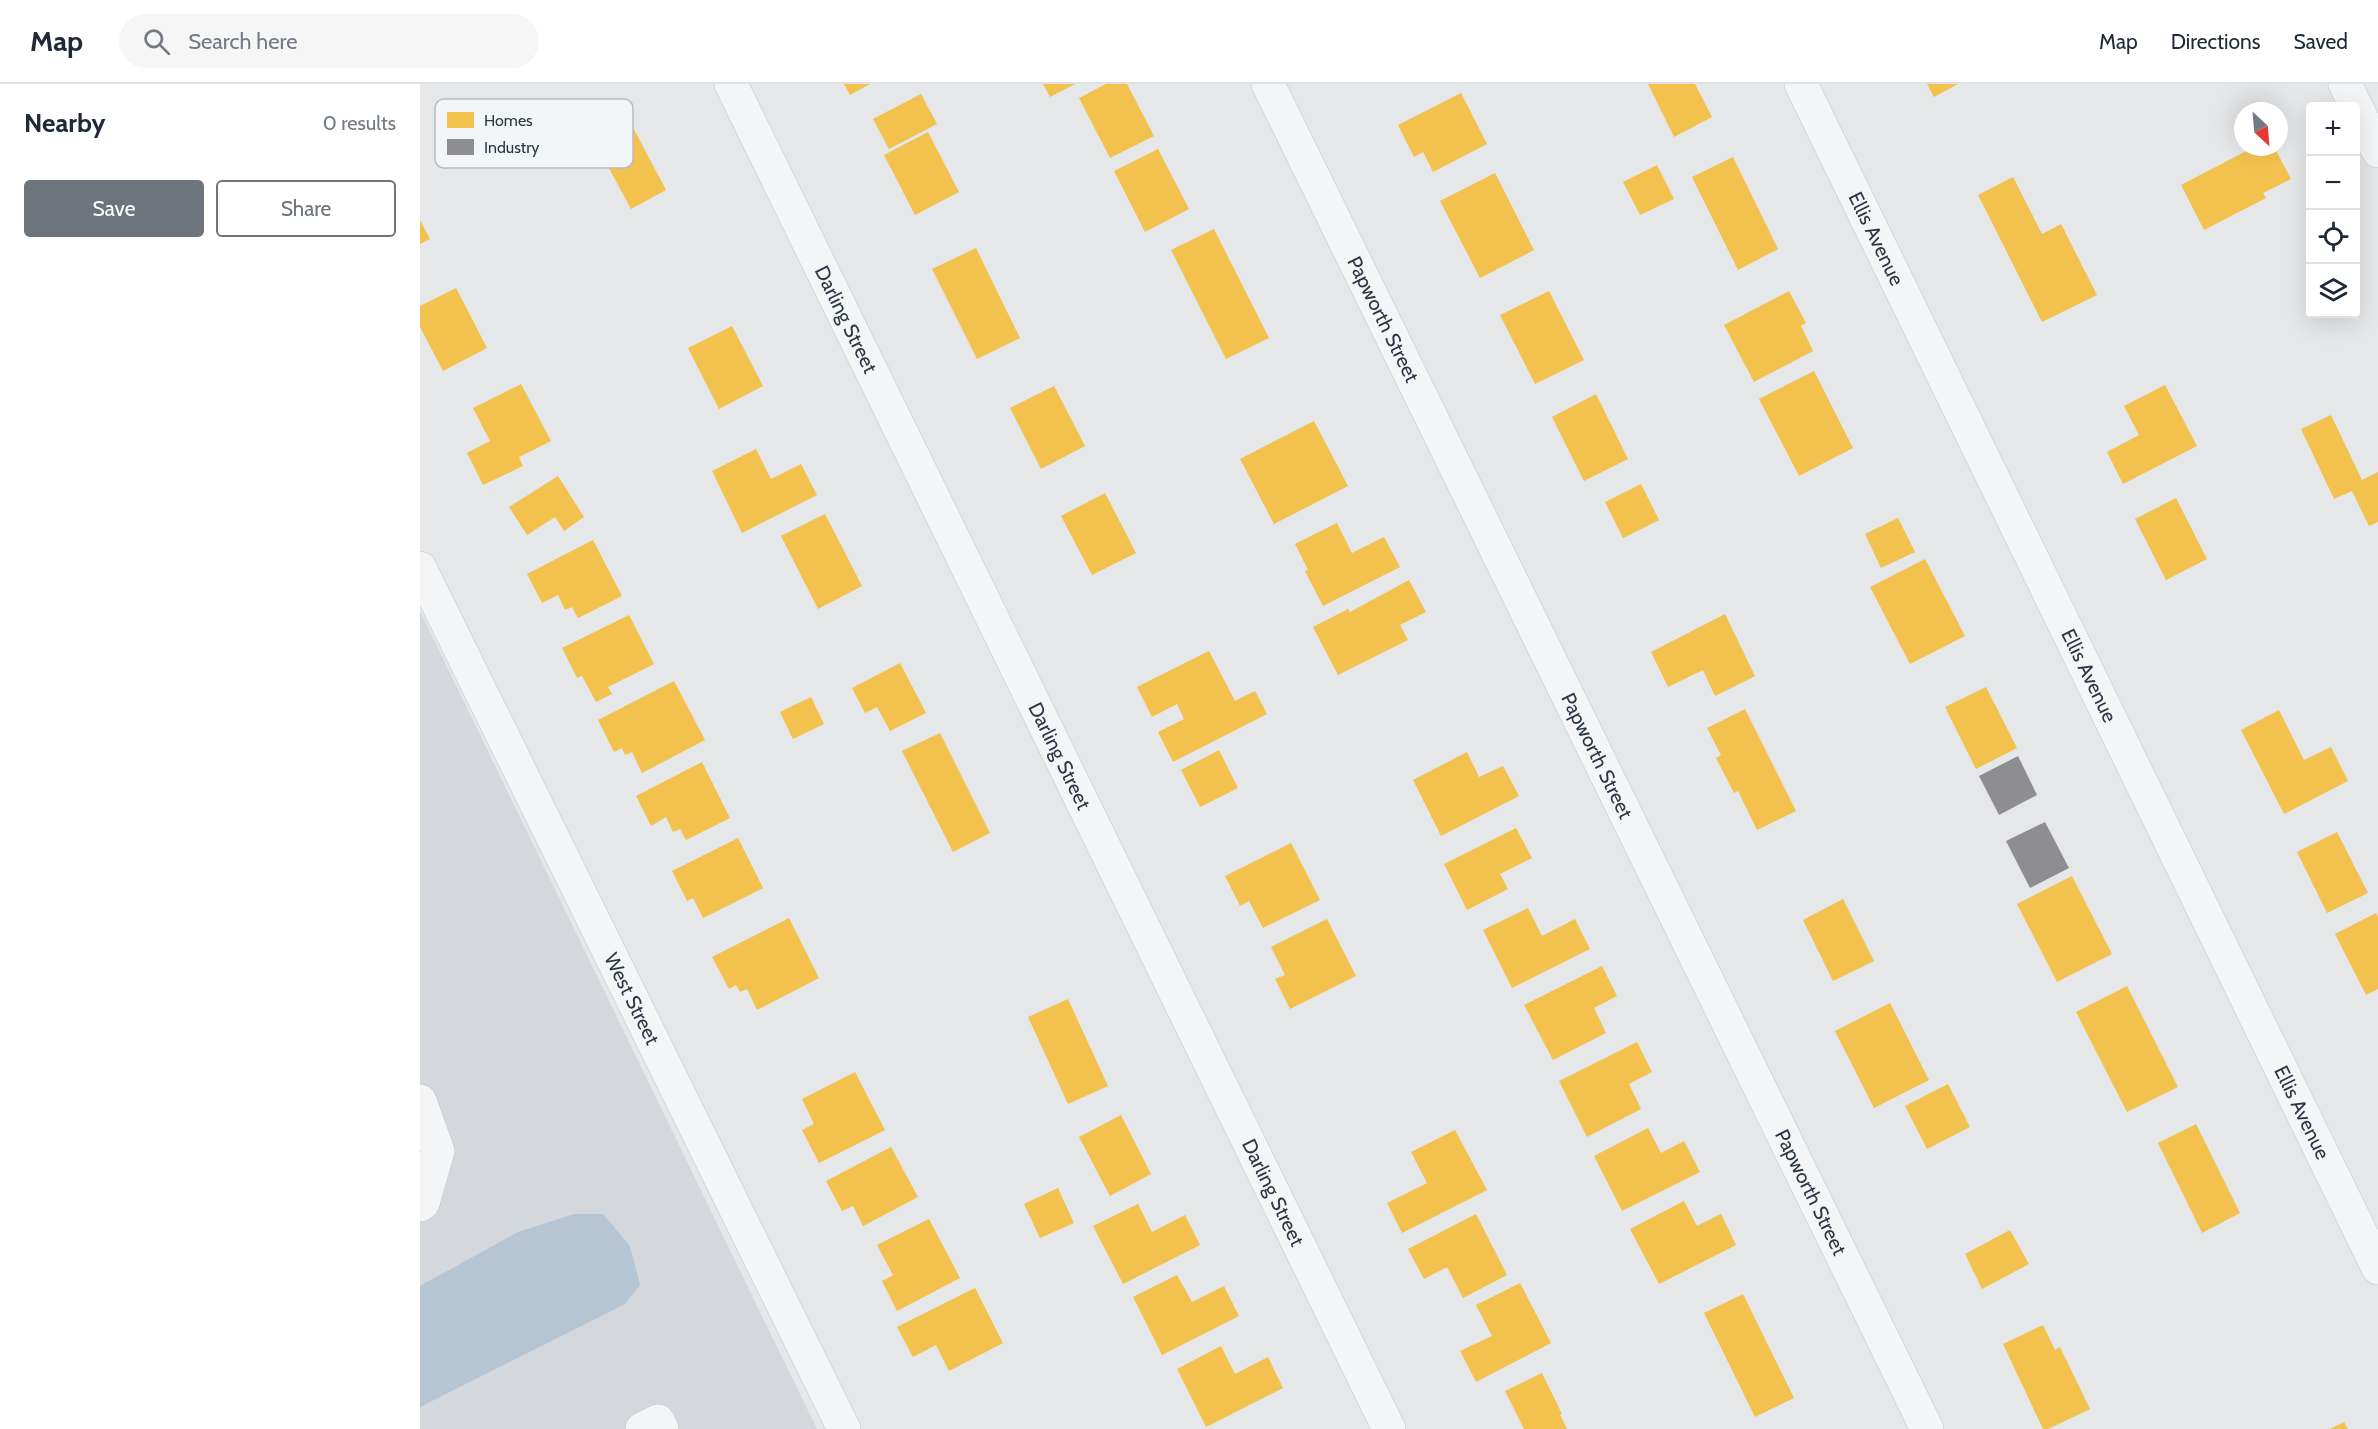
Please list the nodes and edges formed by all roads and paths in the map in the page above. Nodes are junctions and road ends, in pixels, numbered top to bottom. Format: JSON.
{"nodes":[{"id":1,"x":731,"y":84,"type":"edge"},
{"id":2,"x":1268,"y":84,"type":"edge"},
{"id":3,"x":1801,"y":84,"type":"edge"},
{"id":4,"x":2345,"y":84,"type":"edge"},
{"id":5,"x":2378,"y":151,"type":"edge"},
{"id":6,"x":420,"y":568,"type":"edge"},
{"id":7,"x":420,"y":1101,"type":"edge"},
{"id":8,"x":420,"y":1205,"type":"edge"},
{"id":9,"x":2378,"y":1268,"type":"edge"},
{"id":10,"x":642,"y":1429,"type":"edge"},
{"id":11,"x":662,"y":1429,"type":"edge"},
{"id":12,"x":844,"y":1429,"type":"edge"},
{"id":13,"x":1389,"y":1429,"type":"edge"},
{"id":14,"x":1927,"y":1429,"type":"edge"}],
"edges":[{"from":1,"to":13,"type":"street","name":"Darling Street"},
{"from":2,"to":14,"type":"street","name":"Papworth Street"},
{"from":3,"to":9,"type":"street","name":"Ellis Avenue"},
{"from":4,"to":5,"type":"street"},
{"from":6,"to":12,"type":"street","name":"West Street"},
{"from":7,"to":8,"type":"street"},
{"from":10,"to":11,"type":"street"}]}
